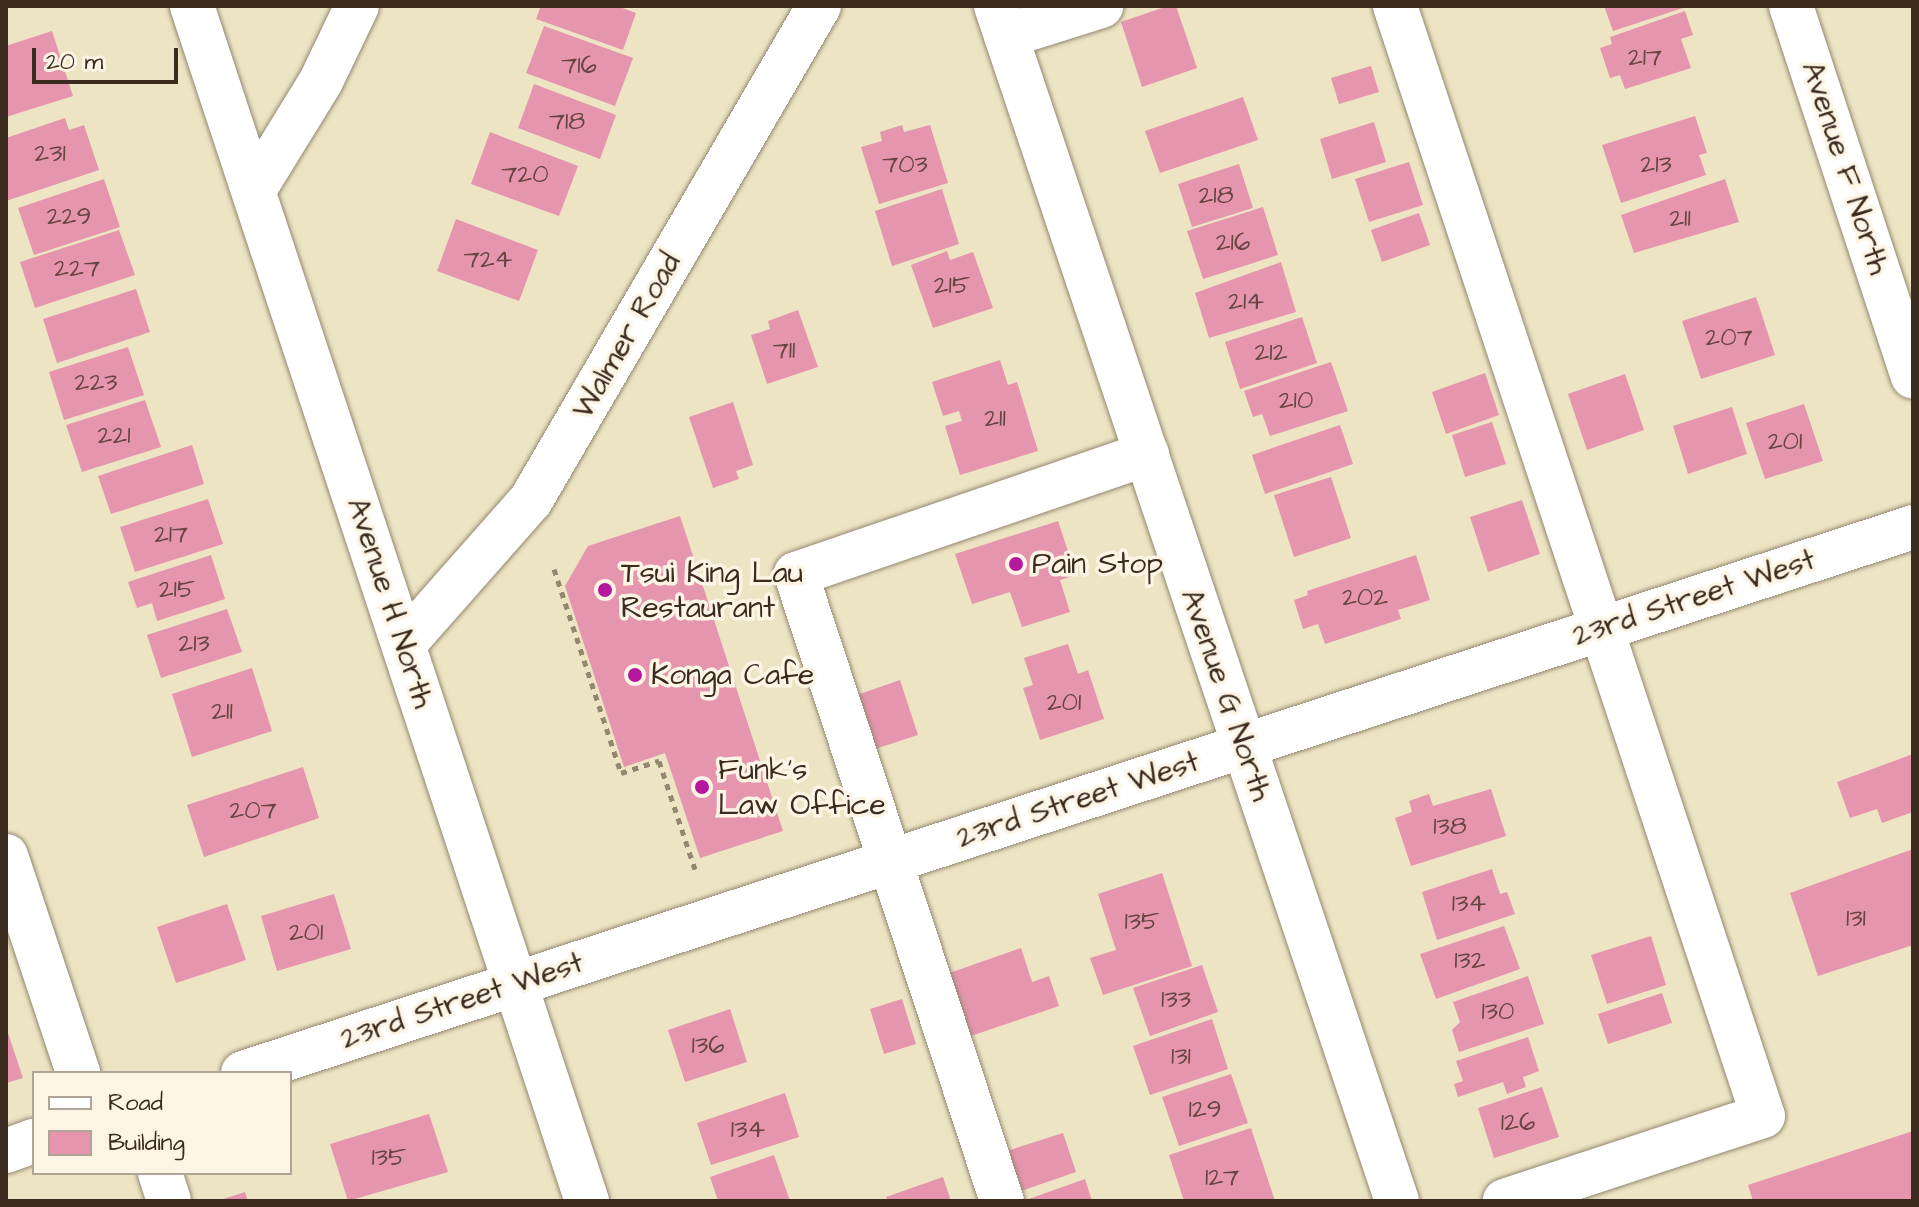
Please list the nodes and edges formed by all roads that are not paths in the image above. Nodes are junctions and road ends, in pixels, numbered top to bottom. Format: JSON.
{"nodes":[{"id":1,"x":192,"y":6,"type":"edge"},
{"id":2,"x":357,"y":6,"type":"edge"},
{"id":3,"x":819,"y":6,"type":"edge"},
{"id":4,"x":1101,"y":6,"type":"edge"},
{"id":5,"x":1395,"y":6,"type":"edge"},
{"id":6,"x":1791,"y":6,"type":"edge"},
{"id":7,"x":1001,"y":21,"type":"edge"},
{"id":8,"x":254,"y":190,"type":"junction"},
{"id":9,"x":1913,"y":376,"type":"edge"},
{"id":10,"x":1147,"y":454,"type":"junction"},
{"id":11,"x":1913,"y":527,"type":"edge"},
{"id":12,"x":1598,"y":629,"type":"junction"},
{"id":13,"x":404,"y":644,"type":"junction"},
{"id":14,"x":1240,"y":748,"type":"junction"},
{"id":15,"x":6,"y":856,"type":"edge"},
{"id":16,"x":890,"y":861,"type":"junction"},
{"id":17,"x":515,"y":984,"type":"junction"},
{"id":18,"x":77,"y":1071,"type":"edge"},
{"id":19,"x":249,"y":1071,"type":"edge"},
{"id":20,"x":32,"y":1142,"type":"edge"},
{"id":21,"x":6,"y":1151,"type":"edge"},
{"id":22,"x":161,"y":1175,"type":"edge"},
{"id":23,"x":169,"y":1201,"type":"edge"},
{"id":24,"x":587,"y":1201,"type":"edge"},
{"id":25,"x":1002,"y":1201,"type":"edge"},
{"id":26,"x":1397,"y":1201,"type":"edge"},
{"id":27,"x":1505,"y":1201,"type":"edge"}],
"edges":[{"from":1,"to":8,"type":"street","name":"Avenue H North"},
{"from":2,"to":8,"type":"street"},
{"from":3,"to":13,"type":"street","name":"Walmer Road"},
{"from":4,"to":7,"type":"street"},
{"from":5,"to":12,"type":"street"},
{"from":6,"to":9,"type":"street","name":"Avenue F North"},
{"from":7,"to":10,"type":"street","name":"Avenue G North"},
{"from":8,"to":13,"type":"street","name":"Avenue H North"},
{"from":10,"to":14,"type":"street","name":"Avenue G North"},
{"from":10,"to":16,"type":"street"},
{"from":11,"to":12,"type":"street","name":"23rd Street West"},
{"from":12,"to":14,"type":"street","name":"23rd Street West"},
{"from":12,"to":27,"type":"street"},
{"from":13,"to":17,"type":"street","name":"Avenue H North"},
{"from":14,"to":16,"type":"street","name":"23rd Street West"},
{"from":14,"to":26,"type":"street","name":"Avenue G North"},
{"from":15,"to":18,"type":"street"},
{"from":16,"to":17,"type":"street","name":"23rd Street West"},
{"from":16,"to":25,"type":"street"},
{"from":17,"to":19,"type":"street","name":"23rd Street West"},
{"from":17,"to":24,"type":"street","name":"Avenue H North"},
{"from":20,"to":21,"type":"street"},
{"from":22,"to":23,"type":"street"}]}
